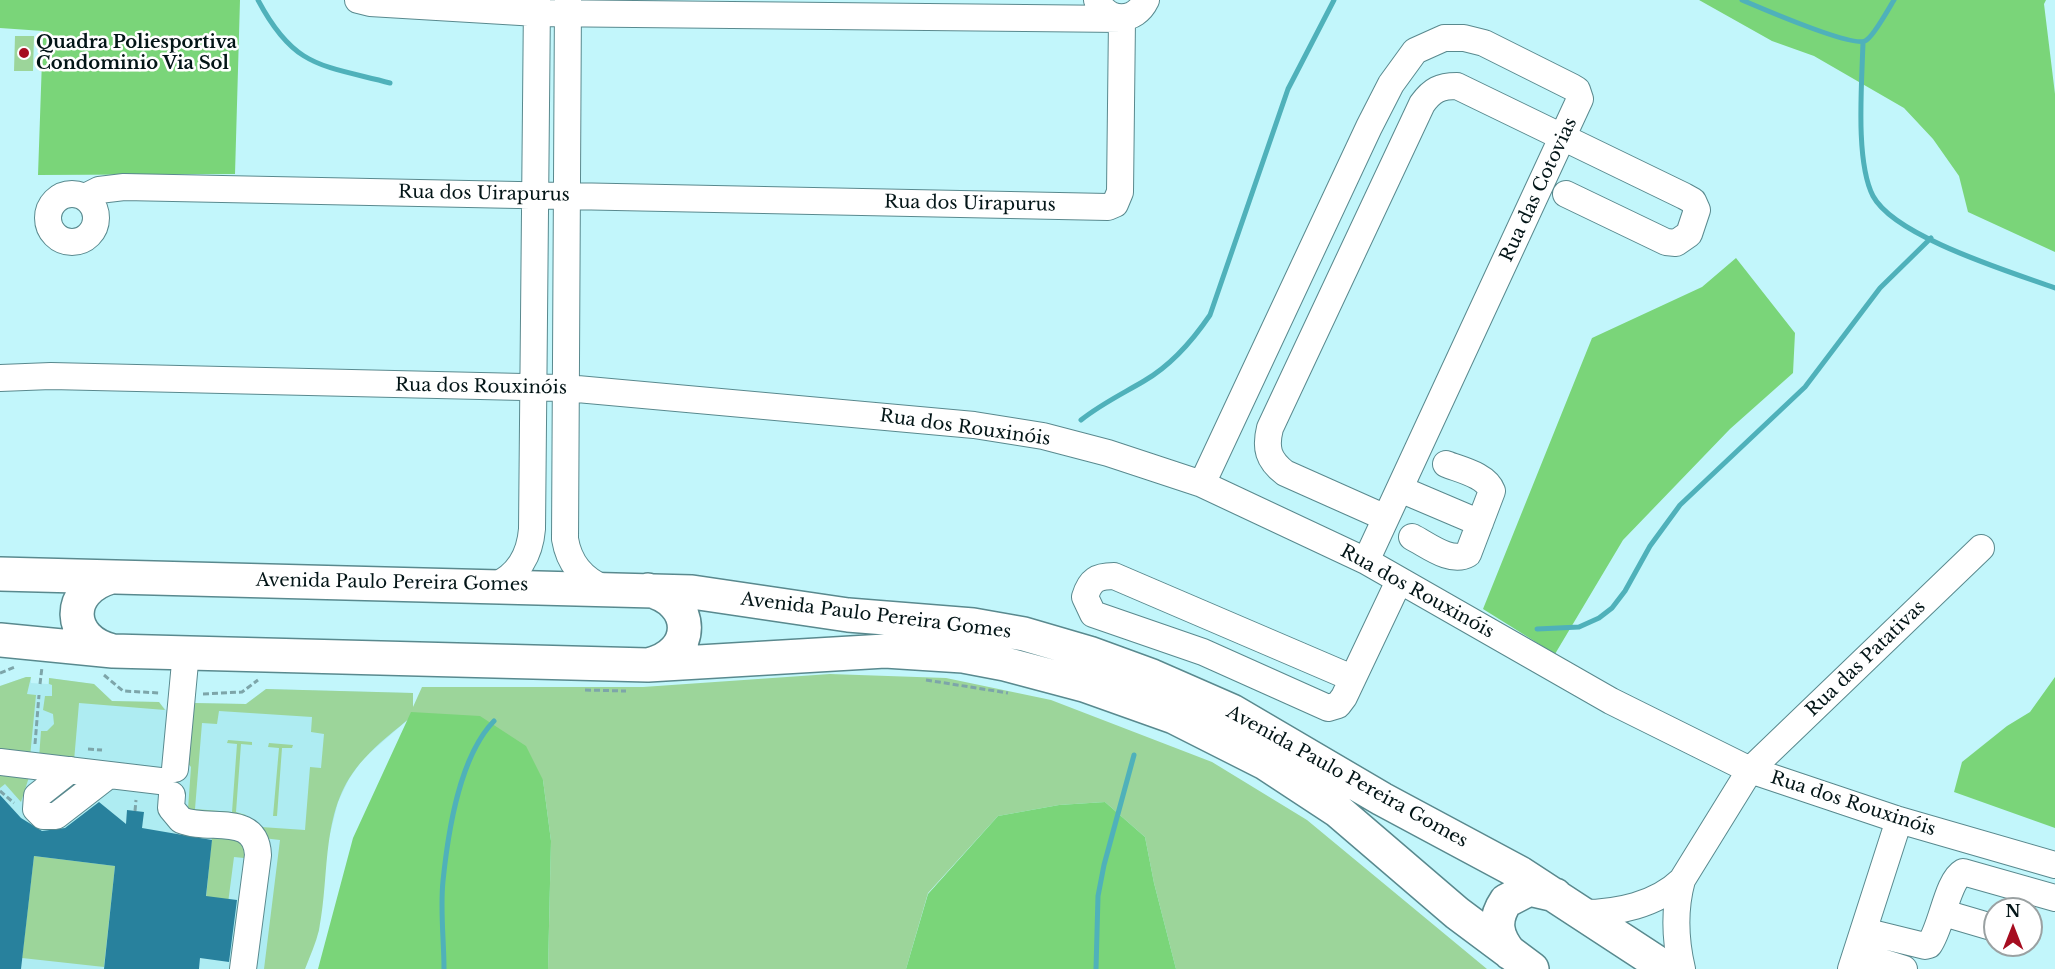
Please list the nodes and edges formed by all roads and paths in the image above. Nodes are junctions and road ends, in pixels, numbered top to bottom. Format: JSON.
{"nodes":[{"id":1,"x":358,"y":0,"type":"edge"},
{"id":2,"x":1097,"y":0,"type":"edge"},
{"id":3,"x":1146,"y":0,"type":"edge"},
{"id":4,"x":567,"y":6,"type":"edge"},
{"id":5,"x":537,"y":7,"type":"edge"},
{"id":6,"x":867,"y":9,"type":"edge"},
{"id":7,"x":1122,"y":19,"type":"junction"},
{"id":8,"x":1563,"y":138,"type":"junction"},
{"id":9,"x":537,"y":194,"type":"junction"},
{"id":10,"x":1566,"y":194,"type":"dead end"},
{"id":11,"x":567,"y":196,"type":"junction"},
{"id":12,"x":85,"y":197,"type":"dead end"},
{"id":13,"x":0,"y":378,"type":"edge"},
{"id":14,"x":534,"y":388,"type":"junction"},
{"id":15,"x":566,"y":388,"type":"junction"},
{"id":16,"x":1446,"y":464,"type":"dead end"},
{"id":17,"x":1202,"y":484,"type":"junction"},
{"id":18,"x":1400,"y":489,"type":"junction"},
{"id":19,"x":1386,"y":518,"type":"junction"},
{"id":20,"x":1480,"y":523,"type":"junction"},
{"id":21,"x":1412,"y":537,"type":"dead end"},
{"id":22,"x":1981,"y":548,"type":"dead end"},
{"id":23,"x":1366,"y":561,"type":"junction"},
{"id":24,"x":0,"y":574,"type":"edge"},
{"id":25,"x":111,"y":576,"type":"junction"},
{"id":26,"x":1400,"y":581,"type":"junction"},
{"id":27,"x":495,"y":586,"type":"junction"},
{"id":28,"x":605,"y":589,"type":"junction"},
{"id":29,"x":648,"y":590,"type":"junction"},
{"id":30,"x":0,"y":640,"type":"edge"},
{"id":31,"x":113,"y":651,"type":"junction"},
{"id":32,"x":186,"y":652,"type":"junction"},
{"id":33,"x":648,"y":664,"type":"junction"},
{"id":34,"x":42,"y":665,"type":"dead end"},
{"id":35,"x":1352,"y":678,"type":"junction"},
{"id":36,"x":40,"y":684,"type":"dead end"},
{"id":37,"x":0,"y":762,"type":"edge"},
{"id":38,"x":70,"y":770,"type":"junction"},
{"id":39,"x":1750,"y":770,"type":"junction"},
{"id":40,"x":109,"y":775,"type":"junction"},
{"id":41,"x":169,"y":781,"type":"junction"},
{"id":42,"x":1899,"y":820,"type":"junction"},
{"id":43,"x":2055,"y":865,"type":"edge"},
{"id":44,"x":1682,"y":880,"type":"junction"},
{"id":45,"x":1555,"y":895,"type":"junction"},
{"id":46,"x":2055,"y":898,"type":"edge"},
{"id":47,"x":1944,"y":912,"type":"junction"},
{"id":48,"x":1582,"y":913,"type":"junction"},
{"id":49,"x":1983,"y":924,"type":"edge"},
{"id":50,"x":1857,"y":951,"type":"edge"},
{"id":51,"x":1521,"y":961,"type":"edge"},
{"id":52,"x":243,"y":969,"type":"edge"},
{"id":53,"x":1667,"y":969,"type":"edge"},
{"id":54,"x":1682,"y":969,"type":"edge"},
{"id":55,"x":1904,"y":969,"type":"edge"}],
"edges":[{"from":1,"to":5,"type":"street"},
{"from":2,"to":7,"type":"street"},
{"from":3,"to":7,"type":"street"},
{"from":4,"to":5,"type":"street"},
{"from":4,"to":6,"type":"street"},
{"from":4,"to":11,"type":"street"},
{"from":5,"to":9,"type":"street"},
{"from":6,"to":7,"type":"street"},
{"from":7,"to":11,"type":"street","name":"Rua dos Uirapurus"},
{"from":8,"to":10,"type":"street"},
{"from":8,"to":17,"type":"street","name":"Rua das Cotovias"},
{"from":8,"to":18,"type":"street","name":"Rua das Cotovias"},
{"from":8,"to":19,"type":"street"},
{"from":9,"to":11,"type":"street","name":"Rua dos Uirapurus"},
{"from":9,"to":12,"type":"street","name":"Rua dos Uirapurus"},
{"from":9,"to":14,"type":"street"},
{"from":11,"to":15,"type":"street"},
{"from":13,"to":14,"type":"street","name":"Rua dos Rouxinóis"},
{"from":14,"to":15,"type":"street","name":"Rua dos Rouxinóis"},
{"from":14,"to":27,"type":"street"},
{"from":15,"to":17,"type":"street","name":"Rua dos Rouxinóis"},
{"from":15,"to":28,"type":"street"},
{"from":16,"to":20,"type":"street"},
{"from":17,"to":23,"type":"street","name":"Rua dos Rouxinóis"},
{"from":18,"to":19,"type":"street","name":"Rua das Cotovias"},
{"from":18,"to":20,"type":"street"},
{"from":19,"to":23,"type":"street","name":"Rua das Cotovias"},
{"from":20,"to":21,"type":"street"},
{"from":22,"to":39,"type":"street","name":"Rua das Patativas"},
{"from":23,"to":26,"type":"street","name":"Rua dos Rouxinóis"},
{"from":24,"to":25,"type":"main road","name":"Avenida Paulo Pereira Gomes"},
{"from":25,"to":27,"type":"main road","name":"Avenida Paulo Pereira Gomes"},
{"from":25,"to":31,"type":"main road"},
{"from":26,"to":35,"type":"street"},
{"from":26,"to":39,"type":"street","name":"Rua dos Rouxinóis"},
{"from":27,"to":28,"type":"main road","name":"Avenida Paulo Pereira Gomes"},
{"from":28,"to":29,"type":"main road","name":"Avenida Paulo Pereira Gomes"},
{"from":29,"to":33,"type":"main road"},
{"from":29,"to":45,"type":"main road","name":"Avenida Paulo Pereira Gomes"},
{"from":30,"to":31,"type":"main road","name":"Avenida Paulo Pereira Gomes"},
{"from":31,"to":32,"type":"main road","name":"Avenida Paulo Pereira Gomes"},
{"from":32,"to":33,"type":"main road","name":"Avenida Paulo Pereira Gomes"},
{"from":32,"to":41,"type":"street"},
{"from":33,"to":51,"type":"main road","name":"Avenida Paulo Pereira Gomes"},
{"from":34,"to":36,"type":"path"},
{"from":35,"to":35,"type":"street"},
{"from":37,"to":38,"type":"street"},
{"from":38,"to":40,"type":"street"},
{"from":38,"to":40,"type":"street"},
{"from":39,"to":42,"type":"street","name":"Rua dos Rouxinóis"},
{"from":39,"to":44,"type":"street","name":"Rua das Patativas"},
{"from":40,"to":41,"type":"street"},
{"from":41,"to":52,"type":"street"},
{"from":42,"to":43,"type":"street","name":"Rua dos Rouxinóis"},
{"from":42,"to":50,"type":"street"},
{"from":44,"to":48,"type":"street"},
{"from":44,"to":54,"type":"street"},
{"from":45,"to":48,"type":"main road","name":"Avenida Paulo Pereira Gomes"},
{"from":45,"to":51,"type":"main road"},
{"from":46,"to":47,"type":"street"},
{"from":47,"to":49,"type":"street"},
{"from":47,"to":50,"type":"street"},
{"from":48,"to":53,"type":"main road","name":"Avenida Paulo Pereira Gomes"},
{"from":50,"to":55,"type":"street"}]}
